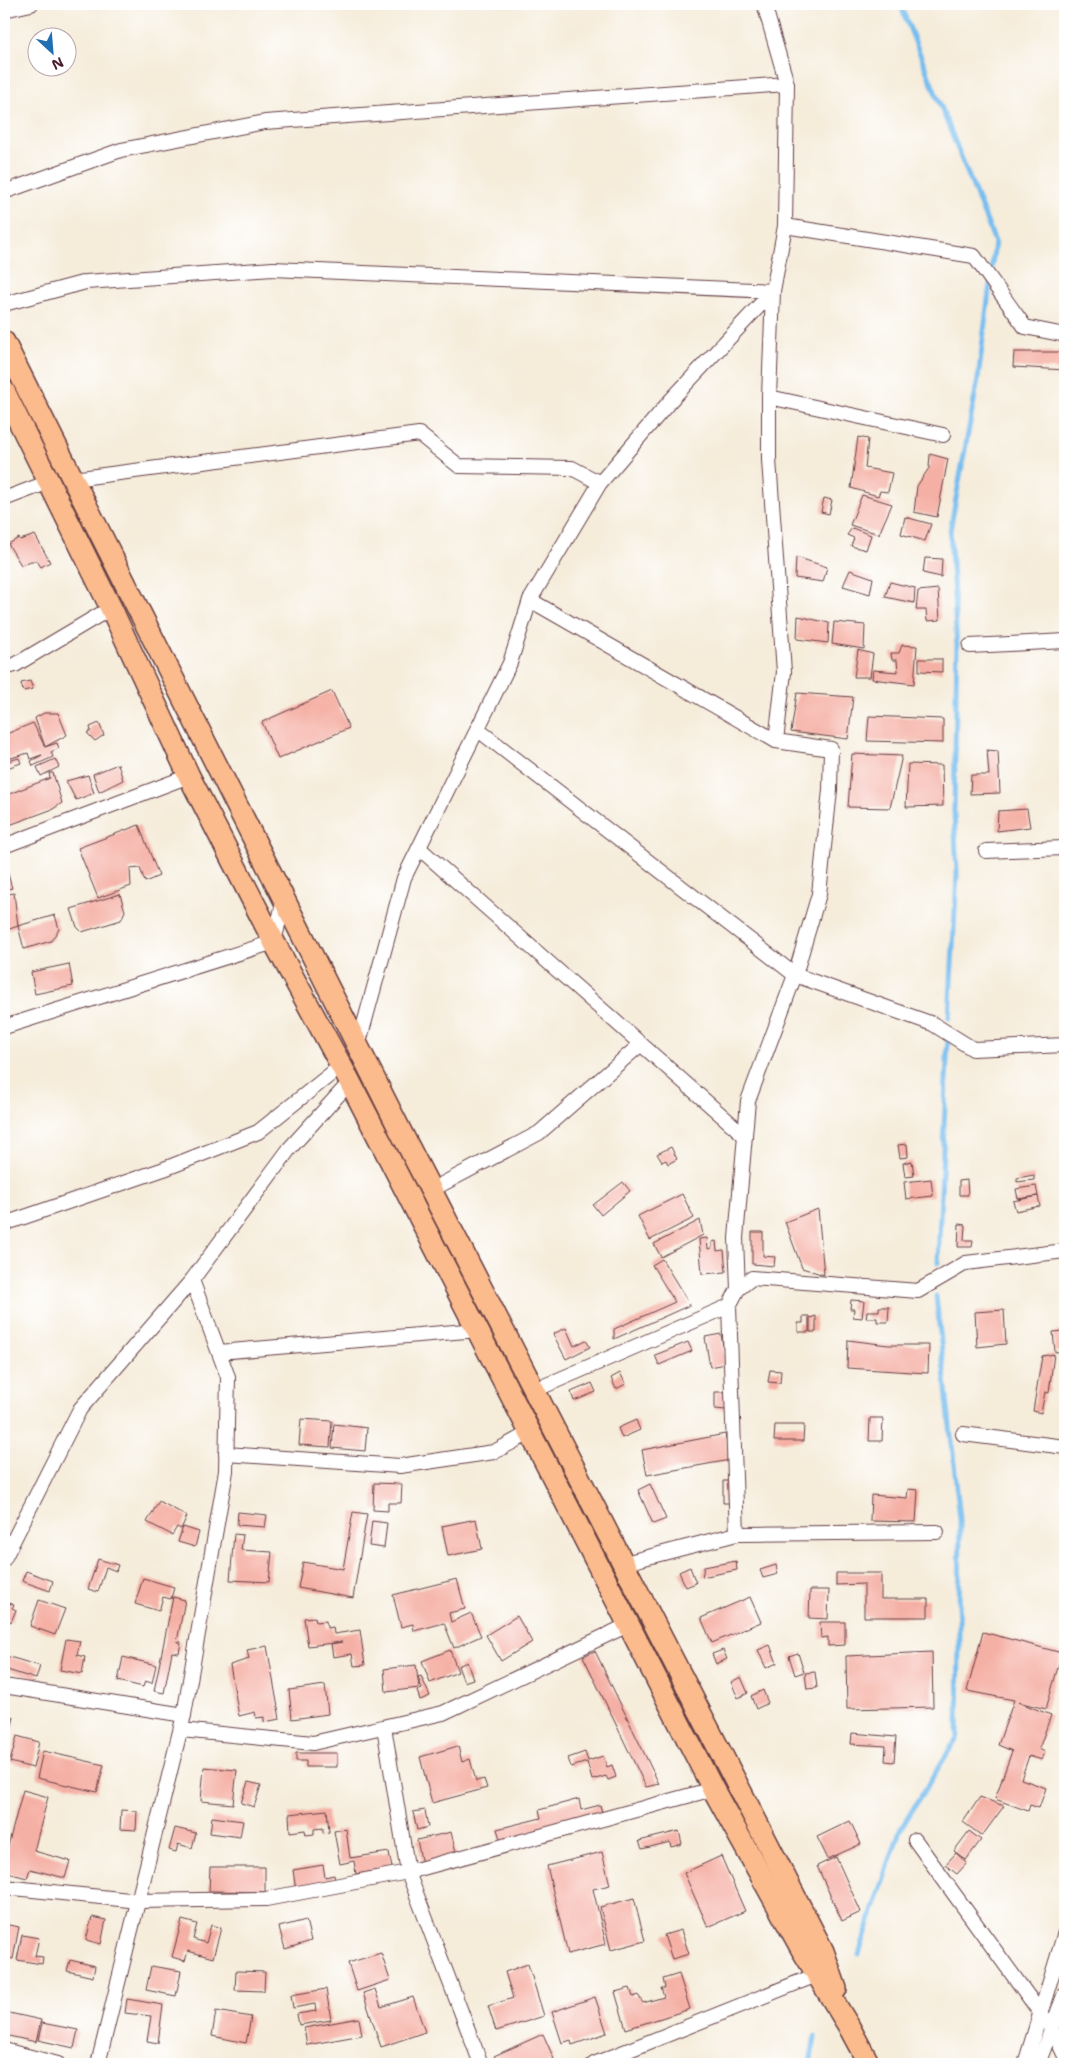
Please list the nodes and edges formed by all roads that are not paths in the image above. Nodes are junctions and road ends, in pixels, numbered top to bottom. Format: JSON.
{"nodes":[{"id":1,"x":32,"y":4,"type":"edge"},
{"id":2,"x":764,"y":4,"type":"edge"},
{"id":3,"x":4,"y":10,"type":"edge"},
{"id":4,"x":788,"y":84,"type":"junction"},
{"id":5,"x":4,"y":192,"type":"edge"},
{"id":6,"x":785,"y":226,"type":"junction"},
{"id":7,"x":773,"y":291,"type":"junction"},
{"id":8,"x":4,"y":304,"type":"edge"},
{"id":9,"x":1065,"y":335,"type":"edge"},
{"id":10,"x":4,"y":342,"type":"edge"},
{"id":11,"x":4,"y":390,"type":"edge"},
{"id":12,"x":769,"y":397,"type":"junction"},
{"id":13,"x":943,"y":435,"type":"dead end"},
{"id":14,"x":73,"y":479,"type":"junction"},
{"id":15,"x":49,"y":482,"type":"junction"},
{"id":16,"x":600,"y":483,"type":"junction"},
{"id":17,"x":4,"y":499,"type":"edge"},
{"id":18,"x":530,"y":600,"type":"junction"},
{"id":19,"x":111,"y":608,"type":"junction"},
{"id":20,"x":1065,"y":641,"type":"edge"},
{"id":21,"x":970,"y":646,"type":"dead end"},
{"id":22,"x":4,"y":668,"type":"edge"},
{"id":23,"x":477,"y":729,"type":"junction"},
{"id":24,"x":776,"y":741,"type":"junction"},
{"id":25,"x":189,"y":776,"type":"junction"},
{"id":26,"x":4,"y":846,"type":"edge"},
{"id":27,"x":419,"y":848,"type":"junction"},
{"id":28,"x":1065,"y":848,"type":"edge"},
{"id":29,"x":986,"y":851,"type":"dead end"},
{"id":30,"x":284,"y":899,"type":"junction"},
{"id":31,"x":274,"y":942,"type":"junction"},
{"id":32,"x":795,"y":976,"type":"junction"},
{"id":33,"x":4,"y":1027,"type":"edge"},
{"id":34,"x":641,"y":1044,"type":"junction"},
{"id":35,"x":1065,"y":1045,"type":"edge"},
{"id":36,"x":358,"y":1046,"type":"junction"},
{"id":37,"x":346,"y":1074,"type":"junction"},
{"id":38,"x":745,"y":1136,"type":"junction"},
{"id":39,"x":431,"y":1190,"type":"junction"},
{"id":40,"x":4,"y":1224,"type":"edge"},
{"id":41,"x":1065,"y":1251,"type":"edge"},
{"id":42,"x":192,"y":1280,"type":"junction"},
{"id":43,"x":738,"y":1289,"type":"junction"},
{"id":44,"x":729,"y":1306,"type":"junction"},
{"id":45,"x":478,"y":1330,"type":"junction"},
{"id":46,"x":219,"y":1352,"type":"junction"},
{"id":47,"x":535,"y":1390,"type":"junction"},
{"id":48,"x":531,"y":1432,"type":"junction"},
{"id":49,"x":963,"y":1434,"type":"dead end"},
{"id":50,"x":1065,"y":1447,"type":"edge"},
{"id":51,"x":226,"y":1454,"type":"junction"},
{"id":52,"x":937,"y":1532,"type":"dead end"},
{"id":53,"x":737,"y":1534,"type":"junction"},
{"id":54,"x":4,"y":1559,"type":"edge"},
{"id":55,"x":625,"y":1563,"type":"junction"},
{"id":56,"x":630,"y":1624,"type":"junction"},
{"id":57,"x":4,"y":1686,"type":"edge"},
{"id":58,"x":184,"y":1715,"type":"junction"},
{"id":59,"x":384,"y":1727,"type":"junction"},
{"id":60,"x":181,"y":1730,"type":"junction"},
{"id":61,"x":713,"y":1789,"type":"junction"},
{"id":62,"x":915,"y":1840,"type":"dead end"},
{"id":63,"x":408,"y":1872,"type":"junction"},
{"id":64,"x":4,"y":1887,"type":"edge"},
{"id":65,"x":139,"y":1901,"type":"junction"},
{"id":66,"x":1065,"y":1932,"type":"edge"},
{"id":67,"x":823,"y":1972,"type":"junction"},
{"id":68,"x":1065,"y":1994,"type":"edge"},
{"id":69,"x":1041,"y":2014,"type":"junction"},
{"id":70,"x":1052,"y":2029,"type":"junction"},
{"id":71,"x":4,"y":2050,"type":"edge"},
{"id":72,"x":1065,"y":2056,"type":"edge"},
{"id":73,"x":58,"y":2064,"type":"edge"},
{"id":74,"x":98,"y":2064,"type":"edge"},
{"id":75,"x":481,"y":2064,"type":"edge"},
{"id":76,"x":594,"y":2064,"type":"edge"},
{"id":77,"x":869,"y":2064,"type":"edge"},
{"id":78,"x":1025,"y":2064,"type":"edge"},
{"id":79,"x":1038,"y":2064,"type":"edge"}],
"edges":[{"from":1,"to":3,"type":"street"},
{"from":2,"to":4,"type":"street"},
{"from":4,"to":5,"type":"street"},
{"from":4,"to":6,"type":"street"},
{"from":6,"to":7,"type":"street"},
{"from":6,"to":9,"type":"street"},
{"from":7,"to":8,"type":"street"},
{"from":7,"to":12,"type":"street"},
{"from":7,"to":16,"type":"street"},
{"from":10,"to":14,"type":"main road"},
{"from":11,"to":15,"type":"main road"},
{"from":12,"to":13,"type":"street"},
{"from":12,"to":24,"type":"street"},
{"from":14,"to":16,"type":"street"},
{"from":14,"to":30,"type":"main road"},
{"from":15,"to":17,"type":"street"},
{"from":15,"to":19,"type":"main road"},
{"from":16,"to":18,"type":"street"},
{"from":18,"to":23,"type":"street"},
{"from":18,"to":24,"type":"street"},
{"from":19,"to":22,"type":"street"},
{"from":19,"to":25,"type":"main road"},
{"from":20,"to":21,"type":"street"},
{"from":23,"to":27,"type":"street"},
{"from":23,"to":32,"type":"street"},
{"from":24,"to":32,"type":"street"},
{"from":25,"to":26,"type":"street"},
{"from":25,"to":31,"type":"main road"},
{"from":27,"to":34,"type":"street"},
{"from":27,"to":36,"type":"street"},
{"from":28,"to":29,"type":"street"},
{"from":30,"to":31,"type":"street"},
{"from":30,"to":36,"type":"main road"},
{"from":31,"to":33,"type":"street"},
{"from":31,"to":37,"type":"main road"},
{"from":32,"to":35,"type":"street"},
{"from":32,"to":38,"type":"street"},
{"from":34,"to":38,"type":"street"},
{"from":34,"to":39,"type":"street"},
{"from":36,"to":39,"type":"main road"},
{"from":37,"to":40,"type":"street"},
{"from":37,"to":42,"type":"street"},
{"from":37,"to":45,"type":"main road"},
{"from":38,"to":43,"type":"street"},
{"from":39,"to":47,"type":"main road"},
{"from":41,"to":43,"type":"street"},
{"from":42,"to":46,"type":"street"},
{"from":42,"to":54,"type":"street"},
{"from":43,"to":44,"type":"street"},
{"from":44,"to":47,"type":"street"},
{"from":44,"to":53,"type":"street"},
{"from":45,"to":46,"type":"street"},
{"from":45,"to":48,"type":"main road"},
{"from":46,"to":51,"type":"street"},
{"from":47,"to":55,"type":"main road"},
{"from":48,"to":51,"type":"street"},
{"from":48,"to":56,"type":"main road"},
{"from":49,"to":50,"type":"street"},
{"from":51,"to":58,"type":"street"},
{"from":52,"to":53,"type":"street"},
{"from":53,"to":55,"type":"street"},
{"from":55,"to":67,"type":"main road"},
{"from":56,"to":59,"type":"street"},
{"from":56,"to":61,"type":"main road"},
{"from":57,"to":58,"type":"street"},
{"from":58,"to":60,"type":"street"},
{"from":59,"to":60,"type":"street"},
{"from":59,"to":63,"type":"street"},
{"from":60,"to":65,"type":"street"},
{"from":61,"to":63,"type":"street"},
{"from":61,"to":67,"type":"main road"},
{"from":62,"to":69,"type":"street"},
{"from":63,"to":65,"type":"street"},
{"from":63,"to":75,"type":"street"},
{"from":64,"to":65,"type":"street"},
{"from":65,"to":74,"type":"street"},
{"from":66,"to":69,"type":"street"},
{"from":67,"to":76,"type":"street"},
{"from":67,"to":77,"type":"main road"},
{"from":68,"to":70,"type":"street"},
{"from":69,"to":70,"type":"street"},
{"from":69,"to":78,"type":"street"},
{"from":70,"to":72,"type":"street"},
{"from":70,"to":79,"type":"street"},
{"from":71,"to":73,"type":"street"}]}
